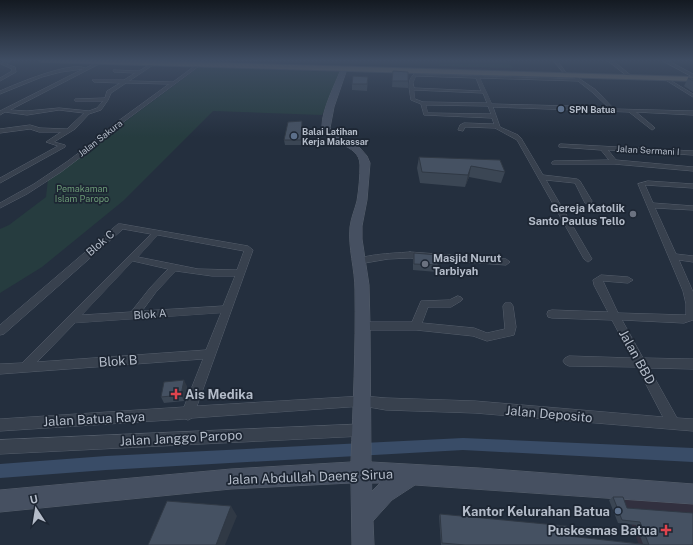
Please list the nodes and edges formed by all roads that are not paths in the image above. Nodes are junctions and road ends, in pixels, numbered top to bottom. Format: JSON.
{"nodes":[{"id":1,"x":16,"y":85,"type":"edge"},
{"id":2,"x":53,"y":85,"type":"edge"},
{"id":3,"x":120,"y":85,"type":"edge"},
{"id":4,"x":169,"y":85,"type":"edge"},
{"id":5,"x":338,"y":85,"type":"edge"},
{"id":6,"x":411,"y":85,"type":"edge"},
{"id":7,"x":481,"y":85,"type":"edge"},
{"id":8,"x":586,"y":85,"type":"edge"},
{"id":9,"x":677,"y":85,"type":"edge"},
{"id":10,"x":411,"y":89,"type":"junction"},
{"id":11,"x":0,"y":92,"type":"edge"},
{"id":12,"x":483,"y":92,"type":"junction"},
{"id":13,"x":693,"y":96,"type":"edge"},
{"id":14,"x":106,"y":99,"type":"junction"},
{"id":15,"x":77,"y":100,"type":"dead end"},
{"id":16,"x":423,"y":103,"type":"junction"},
{"id":17,"x":490,"y":105,"type":"junction"},
{"id":18,"x":5,"y":110,"type":"junction"},
{"id":19,"x":611,"y":110,"type":"junction"},
{"id":20,"x":631,"y":111,"type":"junction"},
{"id":21,"x":90,"y":112,"type":"junction"},
{"id":22,"x":0,"y":113,"type":"edge"},
{"id":23,"x":693,"y":113,"type":"edge"},
{"id":24,"x":493,"y":116,"type":"junction"},
{"id":25,"x":497,"y":126,"type":"junction"},
{"id":26,"x":652,"y":128,"type":"dead end"},
{"id":27,"x":461,"y":130,"type":"dead end"},
{"id":28,"x":0,"y":131,"type":"edge"},
{"id":29,"x":68,"y":131,"type":"junction"},
{"id":30,"x":561,"y":146,"type":"dead end"},
{"id":31,"x":605,"y":149,"type":"junction"},
{"id":32,"x":693,"y":153,"type":"edge"},
{"id":33,"x":614,"y":162,"type":"junction"},
{"id":34,"x":554,"y":163,"type":"dead end"},
{"id":35,"x":693,"y":169,"type":"edge"},
{"id":36,"x":541,"y":177,"type":"junction"},
{"id":37,"x":0,"y":181,"type":"edge"},
{"id":38,"x":693,"y":186,"type":"edge"},
{"id":39,"x":588,"y":201,"type":"dead end"},
{"id":40,"x":650,"y":205,"type":"junction"},
{"id":41,"x":0,"y":206,"type":"edge"},
{"id":42,"x":693,"y":208,"type":"edge"},
{"id":43,"x":157,"y":232,"type":"junction"},
{"id":44,"x":674,"y":257,"type":"junction"},
{"id":45,"x":132,"y":258,"type":"junction"},
{"id":46,"x":588,"y":259,"type":"dead end"},
{"id":47,"x":693,"y":259,"type":"edge"},
{"id":48,"x":359,"y":261,"type":"junction"},
{"id":49,"x":506,"y":262,"type":"dead end"},
{"id":50,"x":173,"y":269,"type":"junction"},
{"id":51,"x":239,"y":273,"type":"junction"},
{"id":52,"x":628,"y":280,"type":"dead end"},
{"id":53,"x":691,"y":291,"type":"edge"},
{"id":54,"x":458,"y":299,"type":"dead end"},
{"id":55,"x":508,"y":306,"type":"dead end"},
{"id":56,"x":228,"y":309,"type":"junction"},
{"id":57,"x":552,"y":314,"type":"dead end"},
{"id":58,"x":691,"y":314,"type":"edge"},
{"id":59,"x":133,"y":316,"type":"junction"},
{"id":60,"x":615,"y":317,"type":"junction"},
{"id":61,"x":73,"y":319,"type":"junction"},
{"id":62,"x":364,"y":326,"type":"junction"},
{"id":63,"x":416,"y":326,"type":"junction"},
{"id":64,"x":0,"y":331,"type":"edge"},
{"id":65,"x":211,"y":354,"type":"junction"},
{"id":66,"x":569,"y":361,"type":"dead end"},
{"id":67,"x":640,"y":364,"type":"junction"},
{"id":68,"x":693,"y":364,"type":"edge"},
{"id":69,"x":25,"y":367,"type":"junction"},
{"id":70,"x":0,"y":369,"type":"edge"},
{"id":71,"x":363,"y":401,"type":"junction"},
{"id":72,"x":188,"y":414,"type":"junction"},
{"id":73,"x":674,"y":424,"type":"junction"},
{"id":74,"x":0,"y":425,"type":"edge"},
{"id":75,"x":693,"y":425,"type":"edge"},
{"id":76,"x":362,"y":433,"type":"junction"},
{"id":77,"x":0,"y":447,"type":"edge"},
{"id":78,"x":361,"y":468,"type":"junction"},
{"id":79,"x":417,"y":474,"type":"junction"},
{"id":80,"x":693,"y":494,"type":"edge"},
{"id":81,"x":0,"y":501,"type":"edge"},
{"id":82,"x":362,"y":517,"type":"junction"},
{"id":83,"x":363,"y":545,"type":"edge"}],
"edges":[{"from":1,"to":11,"type":"street"},
{"from":2,"to":18,"type":"street"},
{"from":3,"to":14,"type":"street"},
{"from":4,"to":41,"type":"street","name":"Jalan Sakura"},
{"from":5,"to":48,"type":"main road"},
{"from":6,"to":10,"type":"street"},
{"from":7,"to":12,"type":"street"},
{"from":8,"to":19,"type":"street"},
{"from":9,"to":13,"type":"street"},
{"from":10,"to":12,"type":"street"},
{"from":10,"to":16,"type":"street"},
{"from":12,"to":17,"type":"street"},
{"from":14,"to":15,"type":"street"},
{"from":14,"to":21,"type":"street"},
{"from":16,"to":17,"type":"street"},
{"from":16,"to":24,"type":"street"},
{"from":17,"to":19,"type":"street"},
{"from":17,"to":24,"type":"street"},
{"from":18,"to":21,"type":"street"},
{"from":18,"to":22,"type":"street"},
{"from":19,"to":20,"type":"street"},
{"from":20,"to":23,"type":"street"},
{"from":20,"to":26,"type":"street"},
{"from":21,"to":29,"type":"street"},
{"from":24,"to":25,"type":"street"},
{"from":25,"to":27,"type":"street"},
{"from":25,"to":36,"type":"street"},
{"from":28,"to":29,"type":"street"},
{"from":29,"to":37,"type":"street"},
{"from":30,"to":31,"type":"street","name":"Jalan Sermani I"},
{"from":31,"to":32,"type":"street","name":"Jalan Sermani I"},
{"from":31,"to":33,"type":"street"},
{"from":33,"to":34,"type":"street"},
{"from":33,"to":35,"type":"street"},
{"from":36,"to":39,"type":"street"},
{"from":36,"to":46,"type":"street"},
{"from":38,"to":40,"type":"street"},
{"from":40,"to":42,"type":"street"},
{"from":40,"to":44,"type":"street"},
{"from":43,"to":45,"type":"street"},
{"from":43,"to":51,"type":"street","name":"Blok C"},
{"from":43,"to":64,"type":"street","name":"Blok C"},
{"from":44,"to":47,"type":"street"},
{"from":44,"to":53,"type":"street"},
{"from":45,"to":50,"type":"street"},
{"from":45,"to":61,"type":"street"},
{"from":48,"to":49,"type":"street"},
{"from":48,"to":62,"type":"main road"},
{"from":50,"to":51,"type":"street"},
{"from":50,"to":59,"type":"street"},
{"from":51,"to":56,"type":"street"},
{"from":52,"to":60,"type":"street","name":"Jalan BBD"},
{"from":53,"to":58,"type":"street"},
{"from":54,"to":63,"type":"street"},
{"from":55,"to":63,"type":"street"},
{"from":56,"to":59,"type":"street","name":"Blok A"},
{"from":56,"to":65,"type":"street"},
{"from":57,"to":60,"type":"street"},
{"from":58,"to":60,"type":"street"},
{"from":59,"to":61,"type":"street","name":"Blok A"},
{"from":60,"to":67,"type":"street","name":"Jalan BBD"},
{"from":61,"to":69,"type":"street"},
{"from":62,"to":63,"type":"street"},
{"from":62,"to":71,"type":"main road"},
{"from":65,"to":69,"type":"street","name":"Blok B"},
{"from":65,"to":72,"type":"street"},
{"from":66,"to":67,"type":"street"},
{"from":67,"to":68,"type":"street"},
{"from":67,"to":73,"type":"street","name":"Jalan BBD"},
{"from":69,"to":70,"type":"street","name":"Blok B"},
{"from":71,"to":72,"type":"street","name":"Jalan Batua Raya"},
{"from":71,"to":73,"type":"street","name":"Jalan Deposito"},
{"from":71,"to":76,"type":"main road"},
{"from":72,"to":74,"type":"street","name":"Jalan Batua Raya"},
{"from":73,"to":75,"type":"street","name":"Jalan Deposito"},
{"from":76,"to":77,"type":"street","name":"Jalan Janggo Paropo"},
{"from":76,"to":78,"type":"main road"},
{"from":78,"to":79,"type":"main road","name":"Jalan Abdullah Daeng Sirua"},
{"from":78,"to":81,"type":"main road","name":"Jalan Abdullah Daeng Sirua"},
{"from":78,"to":82,"type":"main road"},
{"from":79,"to":80,"type":"main road","name":"Jalan Abdullah Daeng Sirua"},
{"from":79,"to":82,"type":"main road"},
{"from":82,"to":83,"type":"main road"}]}
